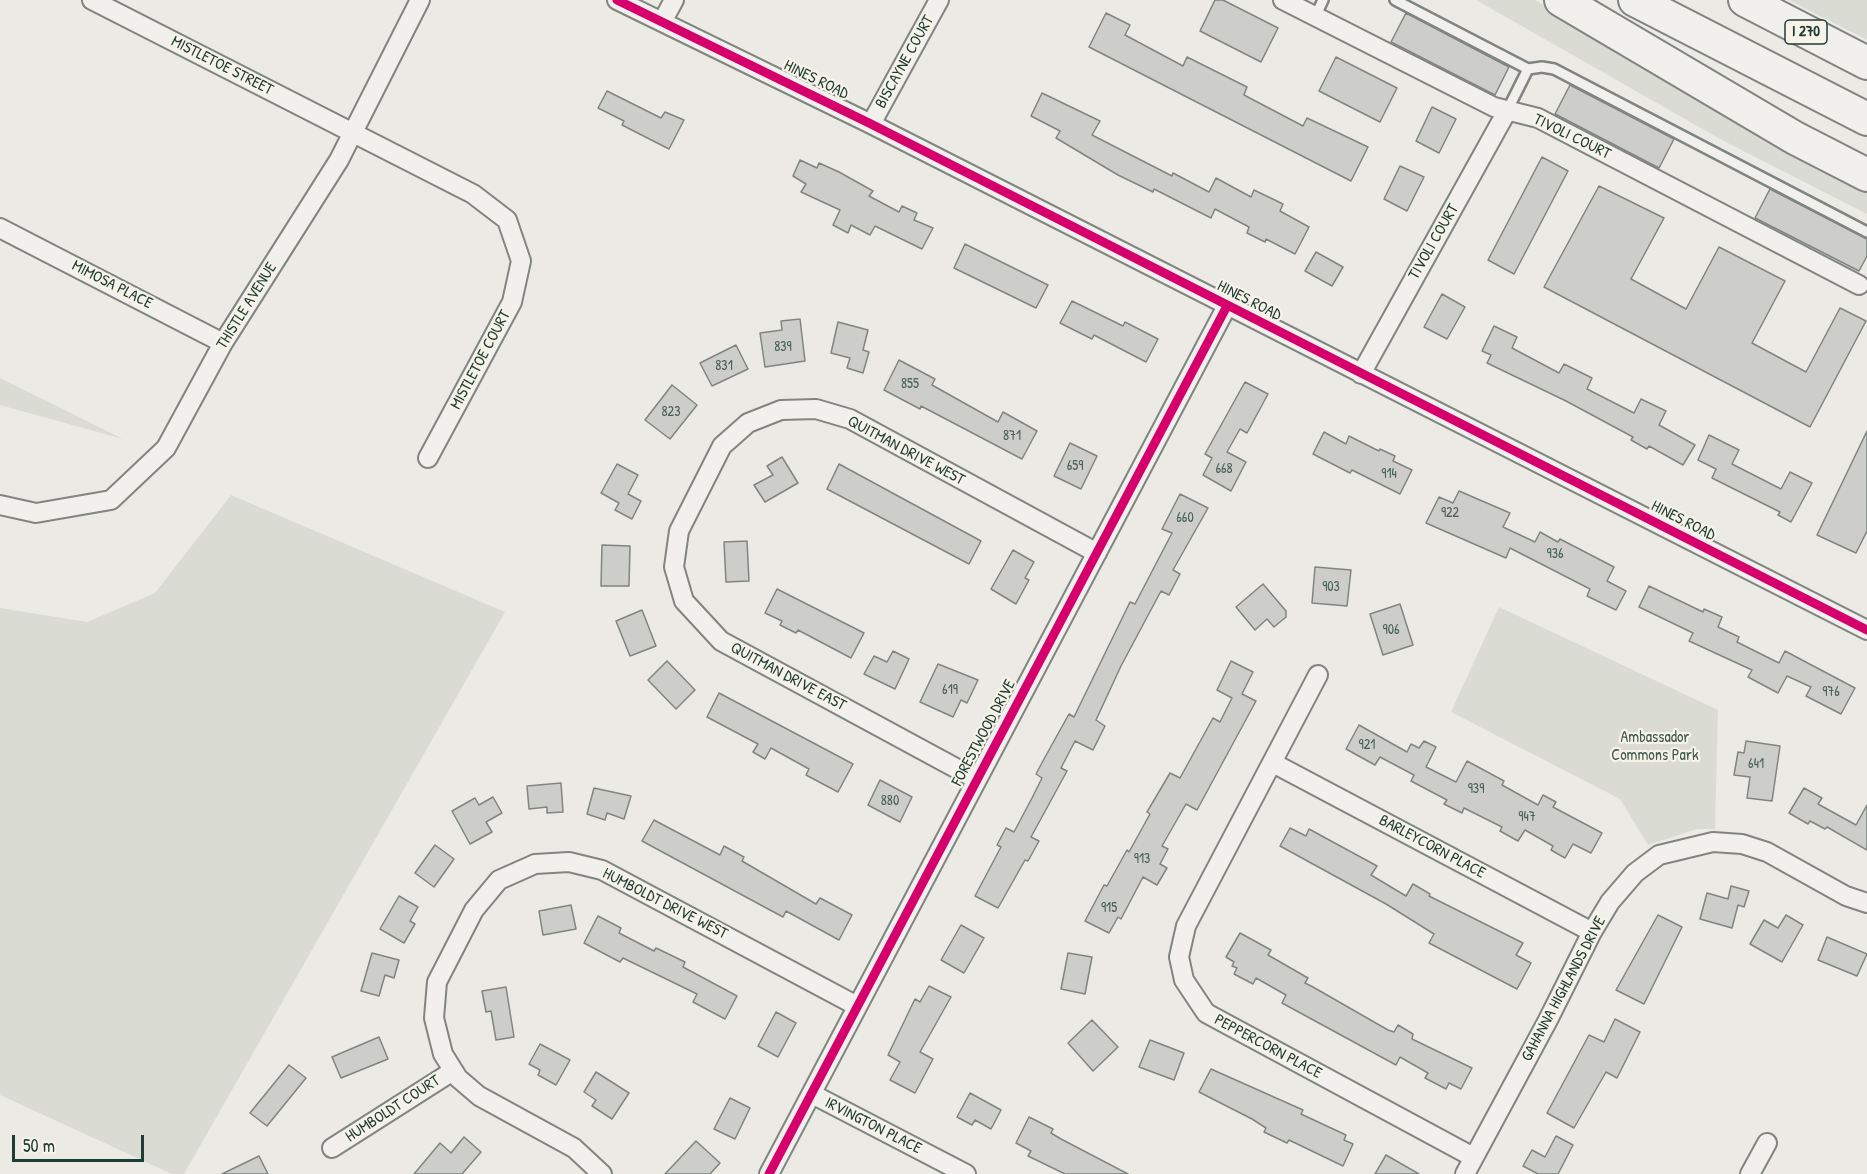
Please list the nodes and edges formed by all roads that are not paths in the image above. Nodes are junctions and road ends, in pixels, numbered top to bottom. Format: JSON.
{"nodes":[{"id":1,"x":92,"y":0,"type":"edge"},
{"id":2,"x":420,"y":0,"type":"edge"},
{"id":3,"x":617,"y":0,"type":"edge"},
{"id":4,"x":674,"y":0,"type":"edge"},
{"id":5,"x":939,"y":0,"type":"edge"},
{"id":6,"x":1282,"y":0,"type":"edge"},
{"id":7,"x":1323,"y":0,"type":"edge"},
{"id":8,"x":1395,"y":0,"type":"edge"},
{"id":9,"x":1561,"y":0,"type":"edge"},
{"id":10,"x":1635,"y":0,"type":"edge"},
{"id":11,"x":1745,"y":0,"type":"edge"},
{"id":12,"x":1315,"y":17,"type":"junction"},
{"id":13,"x":662,"y":22,"type":"junction"},
{"id":14,"x":1867,"y":63,"type":"edge"},
{"id":15,"x":1528,"y":69,"type":"junction"},
{"id":16,"x":1507,"y":111,"type":"junction"},
{"id":17,"x":1867,"y":119,"type":"edge"},
{"id":18,"x":871,"y":124,"type":"junction"},
{"id":19,"x":353,"y":133,"type":"junction"},
{"id":20,"x":1867,"y":175,"type":"edge"},
{"id":21,"x":0,"y":228,"type":"edge"},
{"id":22,"x":1867,"y":232,"type":"edge"},
{"id":23,"x":1863,"y":284,"type":"edge"},
{"id":24,"x":1227,"y":306,"type":"junction"},
{"id":25,"x":223,"y":343,"type":"junction"},
{"id":26,"x":1361,"y":374,"type":"junction"},
{"id":27,"x":428,"y":458,"type":"dead end"},
{"id":28,"x":700,"y":489,"type":"joint"},
{"id":29,"x":0,"y":505,"type":"edge"},
{"id":30,"x":1097,"y":553,"type":"junction"},
{"id":31,"x":1865,"y":625,"type":"edge"},
{"id":32,"x":1318,"y":675,"type":"dead end"},
{"id":33,"x":1273,"y":763,"type":"junction"},
{"id":34,"x":976,"y":779,"type":"junction"},
{"id":35,"x":1867,"y":903,"type":"edge"},
{"id":36,"x":1592,"y":932,"type":"junction"},
{"id":37,"x":857,"y":1006,"type":"junction"},
{"id":38,"x":453,"y":1071,"type":"junction"},
{"id":39,"x":812,"y":1094,"type":"junction"},
{"id":40,"x":1767,"y":1143,"type":"dead end"},
{"id":41,"x":332,"y":1148,"type":"dead end"},
{"id":42,"x":1473,"y":1157,"type":"junction"},
{"id":43,"x":602,"y":1174,"type":"edge"},
{"id":44,"x":769,"y":1174,"type":"edge"},
{"id":45,"x":966,"y":1174,"type":"edge"},
{"id":46,"x":1465,"y":1174,"type":"edge"},
{"id":47,"x":1750,"y":1174,"type":"edge"}],
"edges":[{"from":1,"to":19,"type":"street","name":"MISTLETOE STREET"},
{"from":2,"to":19,"type":"street","name":"THISTLE AVENUE"},
{"from":3,"to":13,"type":"street","name":"HINES ROAD"},
{"from":4,"to":13,"type":"street"},
{"from":5,"to":18,"type":"street","name":"BISCAYNE COURT"},
{"from":6,"to":12,"type":"street","name":"TIVOLI COURT"},
{"from":7,"to":12,"type":"lane"},
{"from":8,"to":15,"type":"lane"},
{"from":9,"to":20,"type":"highway"},
{"from":10,"to":17,"type":"highway"},
{"from":11,"to":14,"type":"highway","number":"I 270"},
{"from":12,"to":16,"type":"street","name":"TIVOLI COURT"},
{"from":13,"to":18,"type":"street","name":"HINES ROAD"},
{"from":15,"to":16,"type":"lane"},
{"from":15,"to":22,"type":"lane"},
{"from":16,"to":23,"type":"street","name":"TIVOLI COURT"},
{"from":16,"to":26,"type":"street","name":"TIVOLI COURT"},
{"from":18,"to":24,"type":"street","name":"HINES ROAD"},
{"from":19,"to":25,"type":"street","name":"THISTLE AVENUE"},
{"from":19,"to":27,"type":"street","name":"MISTLETOE COURT"},
{"from":21,"to":25,"type":"street","name":"MIMOSA PLACE"},
{"from":24,"to":26,"type":"street","name":"HINES ROAD"},
{"from":24,"to":30,"type":"street","name":"FORESTWOOD DRIVE"},
{"from":25,"to":29,"type":"street","name":"THISTLE AVENUE"},
{"from":26,"to":31,"type":"street","name":"HINES ROAD"},
{"from":28,"to":30,"type":"street","name":"QUITMAN DRIVE WEST"},
{"from":28,"to":34,"type":"street","name":"QUITMAN DRIVE EAST"},
{"from":30,"to":34,"type":"street","name":"FORESTWOOD DRIVE"},
{"from":32,"to":33,"type":"street","name":"PEPPERCORN PLACE"},
{"from":33,"to":36,"type":"street","name":"BARLEYCORN PLACE"},
{"from":33,"to":42,"type":"street","name":"PEPPERCORN PLACE"},
{"from":34,"to":37,"type":"street","name":"FORESTWOOD DRIVE"},
{"from":35,"to":36,"type":"street","name":"GAHANNA HIGHLANDS DRIVE"},
{"from":36,"to":42,"type":"street","name":"GAHANNA HIGHLANDS DRIVE"},
{"from":37,"to":38,"type":"street","name":"HUMBOLDT DRIVE WEST"},
{"from":37,"to":39,"type":"street","name":"FORESTWOOD DRIVE"},
{"from":38,"to":41,"type":"street","name":"HUMBOLDT COURT"},
{"from":38,"to":43,"type":"street"},
{"from":39,"to":44,"type":"street","name":"FORESTWOOD DRIVE"},
{"from":39,"to":45,"type":"street","name":"IRVINGTON PLACE"},
{"from":40,"to":47,"type":"street"},
{"from":42,"to":46,"type":"street","name":"GAHANNA HIGHLANDS DRIVE"}]}
